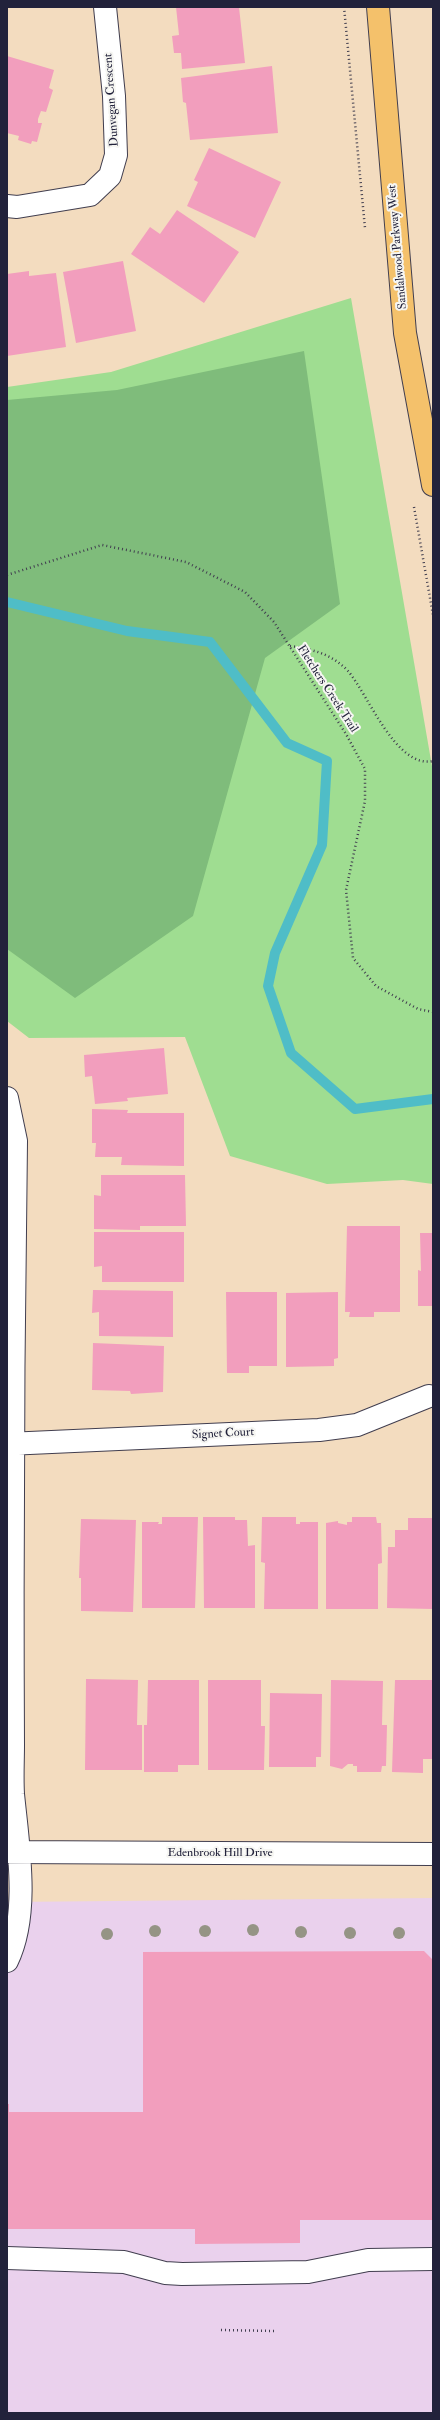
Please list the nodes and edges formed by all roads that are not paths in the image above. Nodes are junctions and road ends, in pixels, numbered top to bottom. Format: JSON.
{"nodes":[{"id":1,"x":105,"y":7,"type":"edge"},
{"id":2,"x":378,"y":7,"type":"edge"},
{"id":3,"x":7,"y":206,"type":"edge"},
{"id":4,"x":433,"y":485,"type":"edge"},
{"id":5,"x":7,"y":1098,"type":"edge"},
{"id":6,"x":429,"y":1396,"type":"dead end"},
{"id":7,"x":9,"y":1444,"type":"edge"},
{"id":8,"x":13,"y":1852,"type":"edge"},
{"id":9,"x":433,"y":1854,"type":"edge"},
{"id":10,"x":7,"y":1961,"type":"edge"},
{"id":11,"x":7,"y":2258,"type":"edge"},
{"id":12,"x":433,"y":2259,"type":"edge"}],
"edges":[{"from":1,"to":3,"type":"street","name":"Dunvegan Crescent"},
{"from":2,"to":4,"type":"main road","name":"Sandalwood Parkway West"},
{"from":5,"to":7,"type":"street"},
{"from":6,"to":7,"type":"street","name":"Signet Court"},
{"from":7,"to":8,"type":"street"},
{"from":8,"to":9,"type":"street","name":"Edenbrook Hill Drive"},
{"from":8,"to":10,"type":"street"},
{"from":11,"to":12,"type":"street"}]}
